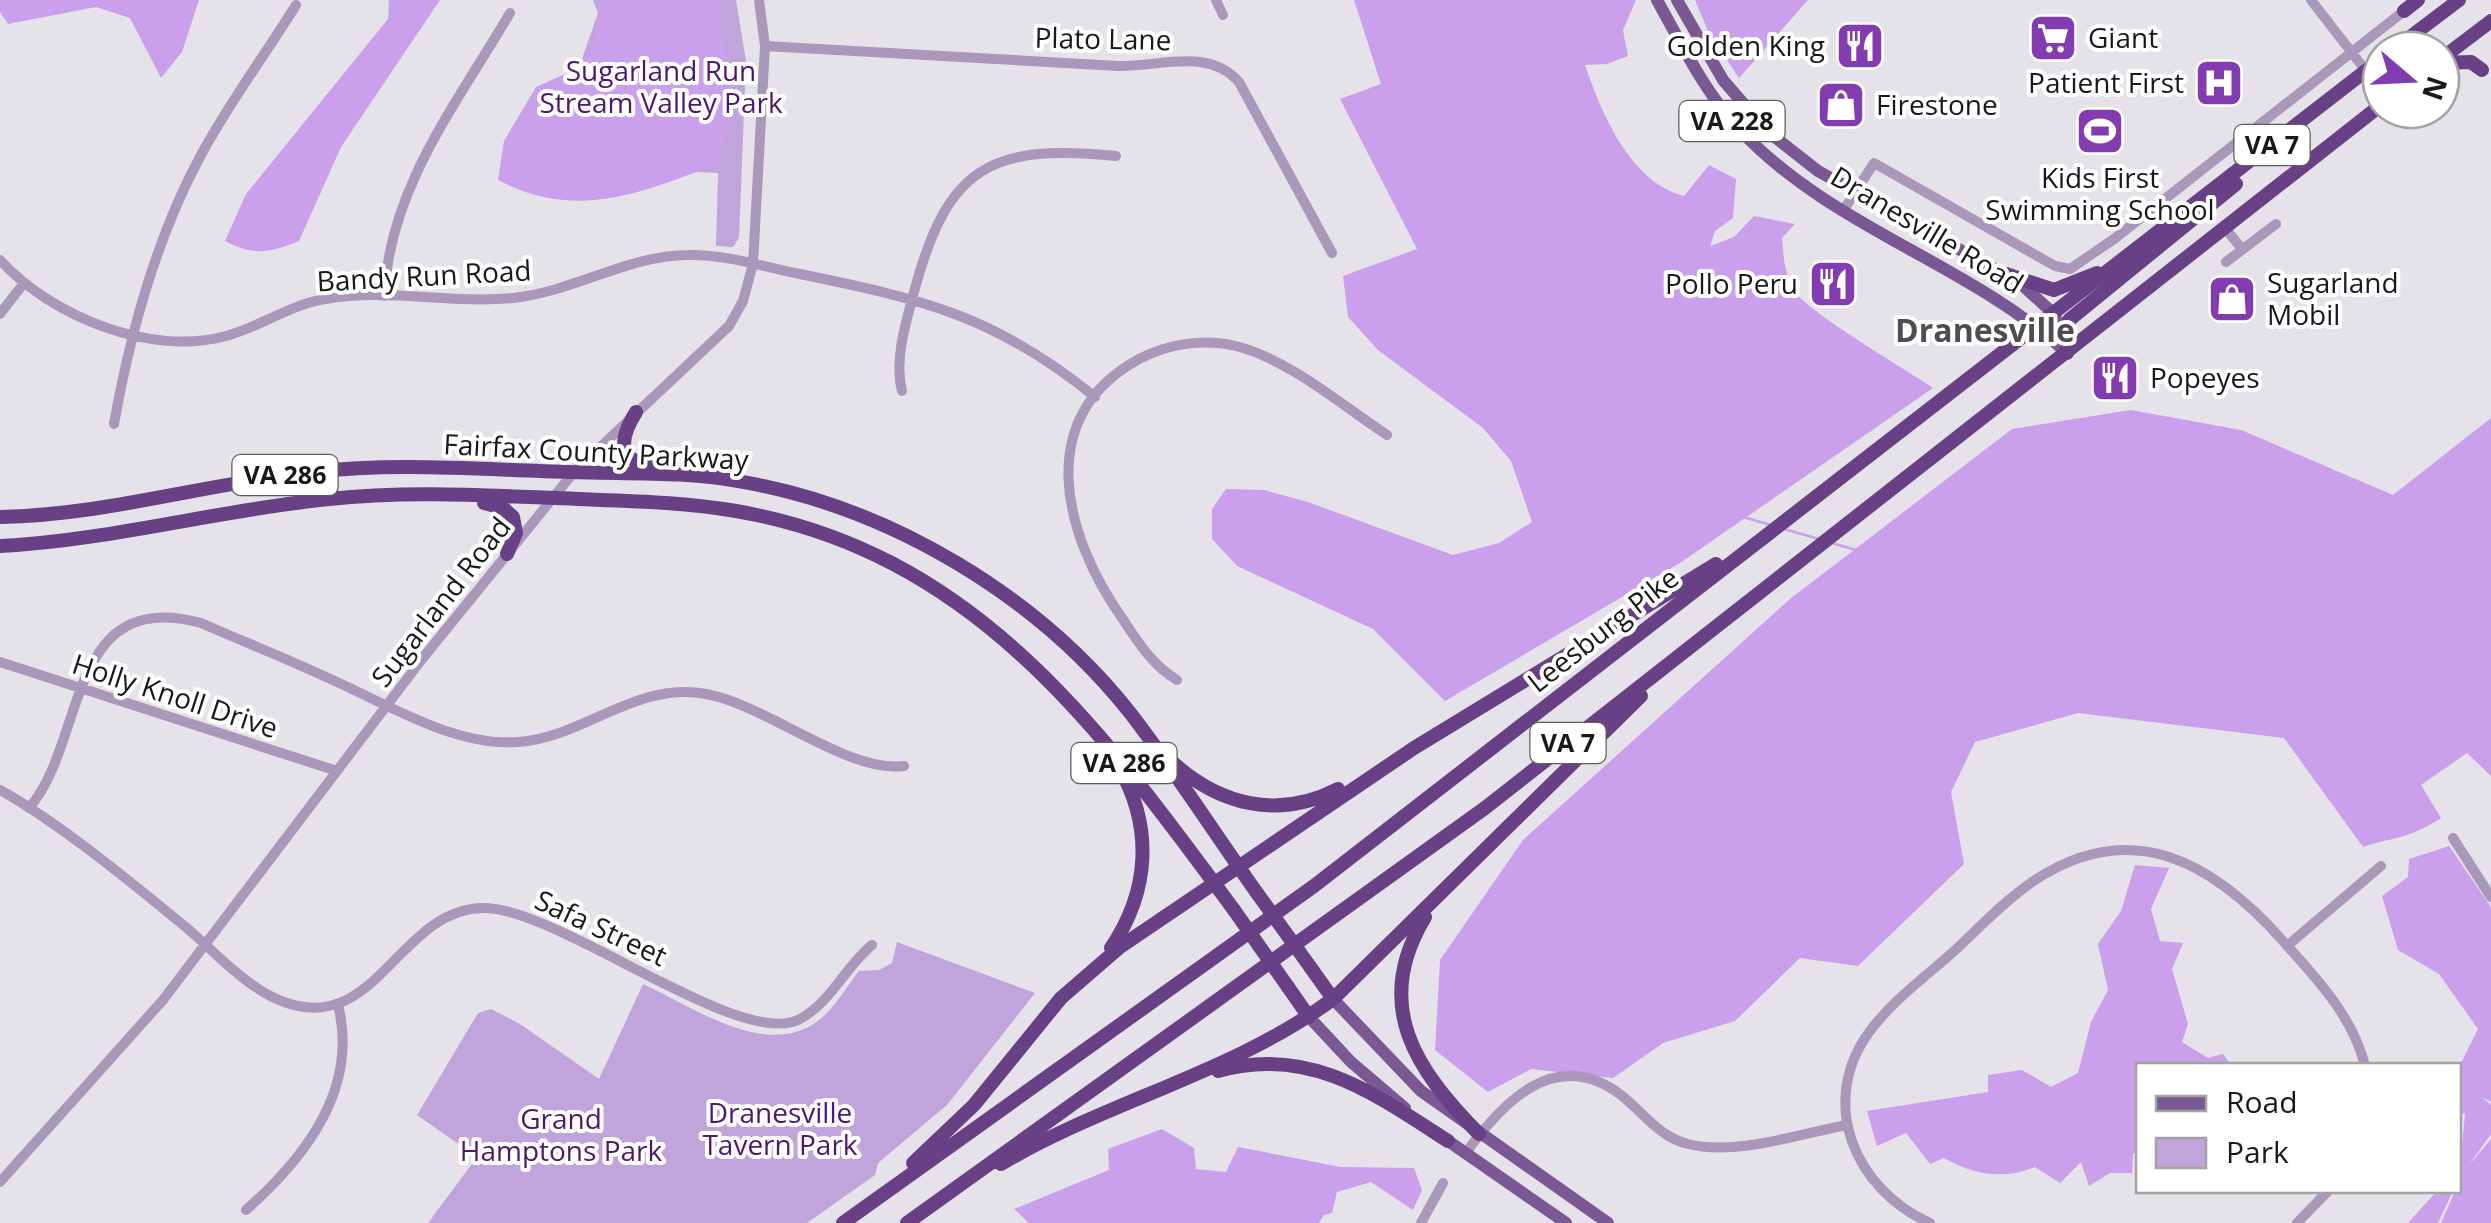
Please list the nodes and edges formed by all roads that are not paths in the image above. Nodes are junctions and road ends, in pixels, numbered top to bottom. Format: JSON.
{"nodes":[{"id":1,"x":759,"y":0,"type":"edge"},
{"id":2,"x":1216,"y":0,"type":"edge"},
{"id":3,"x":1657,"y":0,"type":"edge"},
{"id":4,"x":1677,"y":0,"type":"edge"},
{"id":5,"x":2311,"y":0,"type":"edge"},
{"id":6,"x":2418,"y":0,"type":"edge"},
{"id":7,"x":2459,"y":0,"type":"edge"},
{"id":8,"x":296,"y":6,"type":"dead end"},
{"id":9,"x":2404,"y":11,"type":"joint"},
{"id":10,"x":510,"y":14,"type":"dead end"},
{"id":11,"x":1223,"y":15,"type":"dead end"},
{"id":12,"x":2491,"y":21,"type":"edge"},
{"id":13,"x":2419,"y":30,"type":"edge"},
{"id":14,"x":2461,"y":45,"type":"edge"},
{"id":15,"x":764,"y":46,"type":"junction"},
{"id":16,"x":2352,"y":54,"type":"junction"},
{"id":17,"x":2461,"y":62,"type":"edge"},
{"id":18,"x":2361,"y":64,"type":"edge"},
{"id":19,"x":2482,"y":70,"type":"dead end"},
{"id":20,"x":2361,"y":74,"type":"edge"},
{"id":21,"x":2361,"y":121,"type":"edge"},
{"id":22,"x":2287,"y":133,"type":"junction"},
{"id":23,"x":1116,"y":156,"type":"dead end"},
{"id":24,"x":1854,"y":192,"type":"junction"},
{"id":25,"x":1843,"y":211,"type":"junction"},
{"id":26,"x":2147,"y":213,"type":"junction"},
{"id":27,"x":2276,"y":224,"type":"dead end"},
{"id":28,"x":2226,"y":228,"type":"junction"},
{"id":29,"x":2162,"y":231,"type":"junction"},
{"id":30,"x":2141,"y":247,"type":"junction"},
{"id":31,"x":2242,"y":250,"type":"junction"},
{"id":32,"x":1332,"y":253,"type":"dead end"},
{"id":33,"x":0,"y":260,"type":"edge"},
{"id":34,"x":2226,"y":262,"type":"dead end"},
{"id":35,"x":753,"y":264,"type":"junction"},
{"id":36,"x":2006,"y":274,"type":"junction"},
{"id":37,"x":24,"y":284,"type":"junction"},
{"id":38,"x":384,"y":296,"type":"junction"},
{"id":39,"x":913,"y":297,"type":"junction"},
{"id":40,"x":0,"y":314,"type":"edge"},
{"id":41,"x":2055,"y":314,"type":"junction"},
{"id":42,"x":2039,"y":327,"type":"junction"},
{"id":43,"x":136,"y":336,"type":"junction"},
{"id":44,"x":2068,"y":353,"type":"junction"},
{"id":45,"x":902,"y":391,"type":"dead end"},
{"id":46,"x":1095,"y":397,"type":"junction"},
{"id":47,"x":636,"y":412,"type":"junction"},
{"id":48,"x":114,"y":424,"type":"dead end"},
{"id":49,"x":1386,"y":435,"type":"dead end"},
{"id":50,"x":574,"y":472,"type":"junction"},
{"id":51,"x":694,"y":476,"type":"junction"},
{"id":52,"x":439,"y":496,"type":"junction"},
{"id":53,"x":552,"y":498,"type":"junction"},
{"id":54,"x":0,"y":517,"type":"edge"},
{"id":55,"x":1760,"y":539,"type":"junction"},
{"id":56,"x":0,"y":546,"type":"edge"},
{"id":57,"x":507,"y":554,"type":"junction"},
{"id":58,"x":1762,"y":590,"type":"junction"},
{"id":59,"x":0,"y":662,"type":"edge"},
{"id":60,"x":1177,"y":680,"type":"dead end"},
{"id":61,"x":80,"y":688,"type":"junction"},
{"id":62,"x":390,"y":704,"type":"junction"},
{"id":63,"x":1130,"y":714,"type":"junction"},
{"id":64,"x":1101,"y":736,"type":"junction"},
{"id":65,"x":1414,"y":748,"type":"junction"},
{"id":66,"x":904,"y":766,"type":"dead end"},
{"id":67,"x":337,"y":771,"type":"junction"},
{"id":68,"x":0,"y":790,"type":"edge"},
{"id":69,"x":28,"y":808,"type":"junction"},
{"id":70,"x":2453,"y":838,"type":"dead end"},
{"id":71,"x":1238,"y":865,"type":"junction"},
{"id":72,"x":2381,"y":866,"type":"dead end"},
{"id":73,"x":1213,"y":882,"type":"junction"},
{"id":74,"x":1448,"y":884,"type":"junction"},
{"id":75,"x":2491,"y":897,"type":"edge"},
{"id":76,"x":206,"y":944,"type":"junction"},
{"id":77,"x":872,"y":945,"type":"dead end"},
{"id":78,"x":2288,"y":946,"type":"junction"},
{"id":79,"x":1097,"y":966,"type":"junction"},
{"id":80,"x":1334,"y":999,"type":"junction"},
{"id":81,"x":338,"y":1005,"type":"junction"},
{"id":82,"x":1309,"y":1017,"type":"junction"},
{"id":83,"x":2364,"y":1063,"type":"edge"},
{"id":84,"x":1193,"y":1078,"type":"junction"},
{"id":85,"x":1847,"y":1125,"type":"junction"},
{"id":86,"x":1479,"y":1134,"type":"junction"},
{"id":87,"x":1448,"y":1142,"type":"junction"},
{"id":88,"x":1465,"y":1154,"type":"junction"},
{"id":89,"x":0,"y":1182,"type":"edge"},
{"id":90,"x":1443,"y":1183,"type":"dead end"},
{"id":91,"x":2326,"y":1193,"type":"edge"},
{"id":92,"x":936,"y":1203,"type":"junction"},
{"id":93,"x":246,"y":1210,"type":"dead end"},
{"id":94,"x":858,"y":1212,"type":"junction"},
{"id":95,"x":843,"y":1223,"type":"edge"},
{"id":96,"x":907,"y":1223,"type":"edge"},
{"id":97,"x":1421,"y":1223,"type":"edge"},
{"id":98,"x":1566,"y":1223,"type":"edge"},
{"id":99,"x":1608,"y":1223,"type":"edge"},
{"id":100,"x":1930,"y":1223,"type":"edge"},
{"id":101,"x":2298,"y":1223,"type":"edge"}],
"edges":[{"from":1,"to":15,"type":"street","name":"Sugarland Road"},
{"from":2,"to":11,"type":"street"},
{"from":3,"to":25,"type":"main road","name":"Dranesville Road","number":"VA 228"},
{"from":4,"to":24,"type":"main road","name":"Dranesville Road","number":"VA 228"},
{"from":5,"to":16,"type":"street"},
{"from":6,"to":9,"type":"highway"},
{"from":7,"to":13,"type":"highway"},
{"from":8,"to":43,"type":"street"},
{"from":9,"to":16,"type":"street"},
{"from":10,"to":38,"type":"street"},
{"from":12,"to":14,"type":"highway"},
{"from":15,"to":32,"type":"street","name":"Plato Lane"},
{"from":15,"to":35,"type":"street","name":"Sugarland Road"},
{"from":16,"to":18,"type":"street"},
{"from":16,"to":26,"type":"street"},
{"from":17,"to":19,"type":"highway"},
{"from":20,"to":22,"type":"highway","name":"Leesburg Pike","number":"VA 7"},
{"from":21,"to":28,"type":"highway","number":"VA 7"},
{"from":22,"to":29,"type":"highway","name":"Leesburg Pike","number":"VA 7"},
{"from":22,"to":44,"type":"highway"},
{"from":23,"to":39,"type":"street"},
{"from":24,"to":25,"type":"street"},
{"from":24,"to":26,"type":"street"},
{"from":24,"to":36,"type":"main road","name":"Dranesville Road","number":"VA 228"},
{"from":25,"to":42,"type":"main road","name":"Dranesville Road","number":"VA 228"},
{"from":26,"to":29,"type":"street"},
{"from":27,"to":31,"type":"street"},
{"from":28,"to":31,"type":"street"},
{"from":28,"to":44,"type":"highway","number":"VA 7"},
{"from":29,"to":30,"type":"highway","name":"Leesburg Pike","number":"VA 7"},
{"from":30,"to":36,"type":"highway"},
{"from":30,"to":41,"type":"highway","name":"Leesburg Pike","number":"VA 7"},
{"from":31,"to":34,"type":"street"},
{"from":33,"to":37,"type":"street","name":"Bandy Run Road"},
{"from":35,"to":38,"type":"street","name":"Bandy Run Road"},
{"from":35,"to":39,"type":"street","name":"Bandy Run Road"},
{"from":35,"to":47,"type":"street","name":"Sugarland Road"},
{"from":36,"to":41,"type":"main road","name":"Dranesville Road","number":"VA 228"},
{"from":37,"to":40,"type":"street"},
{"from":37,"to":43,"type":"street","name":"Bandy Run Road"},
{"from":38,"to":43,"type":"street","name":"Bandy Run Road"},
{"from":39,"to":45,"type":"street"},
{"from":39,"to":46,"type":"street","name":"Bandy Run Road"},
{"from":41,"to":42,"type":"highway","name":"Leesburg Pike","number":"VA 7"},
{"from":41,"to":44,"type":"main road"},
{"from":42,"to":44,"type":"main road","name":"Dranesville Road","number":"VA 228"},
{"from":42,"to":55,"type":"highway","name":"Leesburg Pike","number":"VA 7"},
{"from":43,"to":48,"type":"street"},
{"from":44,"to":58,"type":"highway","number":"VA 7"},
{"from":46,"to":49,"type":"street"},
{"from":46,"to":60,"type":"street"},
{"from":47,"to":50,"type":"street","name":"Sugarland Road"},
{"from":47,"to":51,"type":"highway"},
{"from":50,"to":51,"type":"highway","name":"Fairfax County Parkway","number":"VA 286"},
{"from":50,"to":53,"type":"street","name":"Sugarland Road"},
{"from":50,"to":54,"type":"highway","name":"Fairfax County Parkway","number":"VA 286"},
{"from":51,"to":63,"type":"highway","name":"Fairfax County Parkway","number":"VA 286"},
{"from":52,"to":53,"type":"highway","name":"Fairfax County Parkway","number":"VA 286"},
{"from":52,"to":56,"type":"highway","name":"Fairfax County Parkway","number":"VA 286"},
{"from":52,"to":57,"type":"highway"},
{"from":53,"to":57,"type":"street","name":"Sugarland Road"},
{"from":53,"to":64,"type":"highway","name":"Fairfax County Parkway","number":"VA 286"},
{"from":55,"to":65,"type":"highway"},
{"from":55,"to":94,"type":"highway","name":"Leesburg Pike","number":"VA 7"},
{"from":57,"to":62,"type":"street","name":"Sugarland Road"},
{"from":58,"to":74,"type":"highway"},
{"from":58,"to":92,"type":"highway","number":"VA 7"},
{"from":59,"to":61,"type":"street","name":"Holly Knoll Drive"},
{"from":61,"to":62,"type":"street"},
{"from":61,"to":67,"type":"street","name":"Holly Knoll Drive"},
{"from":61,"to":69,"type":"street"},
{"from":62,"to":66,"type":"street"},
{"from":62,"to":67,"type":"street","name":"Sugarland Road"},
{"from":63,"to":65,"type":"highway"},
{"from":63,"to":71,"type":"highway","name":"Fairfax County Parkway","number":"VA 286"},
{"from":64,"to":73,"type":"highway","name":"Fairfax County Parkway","number":"VA 286"},
{"from":64,"to":79,"type":"highway"},
{"from":65,"to":71,"type":"highway"},
{"from":67,"to":76,"type":"street","name":"Sugarland Road"},
{"from":68,"to":69,"type":"street"},
{"from":69,"to":76,"type":"street"},
{"from":70,"to":75,"type":"street"},
{"from":71,"to":73,"type":"highway"},
{"from":71,"to":80,"type":"highway","name":"Fairfax County Parkway","number":"VA 286","bridge":true},
{"from":72,"to":78,"type":"street"},
{"from":73,"to":79,"type":"highway"},
{"from":73,"to":82,"type":"highway","name":"Fairfax County Parkway","number":"VA 286","bridge":true},
{"from":74,"to":80,"type":"highway"},
{"from":74,"to":86,"type":"highway"},
{"from":76,"to":81,"type":"street"},
{"from":76,"to":89,"type":"street","name":"Sugarland Road"},
{"from":77,"to":81,"type":"street","name":"Safa Street"},
{"from":78,"to":83,"type":"street"},
{"from":78,"to":85,"type":"street"},
{"from":79,"to":94,"type":"highway"},
{"from":80,"to":82,"type":"highway"},
{"from":80,"to":86,"type":"main road"},
{"from":81,"to":93,"type":"street"},
{"from":82,"to":84,"type":"highway"},
{"from":82,"to":87,"type":"main road"},
{"from":84,"to":87,"type":"highway"},
{"from":84,"to":92,"type":"highway"},
{"from":85,"to":86,"type":"street"},
{"from":85,"to":100,"type":"street"},
{"from":86,"to":88,"type":"street"},
{"from":86,"to":99,"type":"main road"},
{"from":87,"to":88,"type":"main road"},
{"from":88,"to":98,"type":"main road"},
{"from":90,"to":97,"type":"street"},
{"from":91,"to":101,"type":"street"},
{"from":92,"to":96,"type":"highway","number":"VA 7"},
{"from":94,"to":95,"type":"highway","name":"Leesburg Pike","number":"VA 7"}]}
